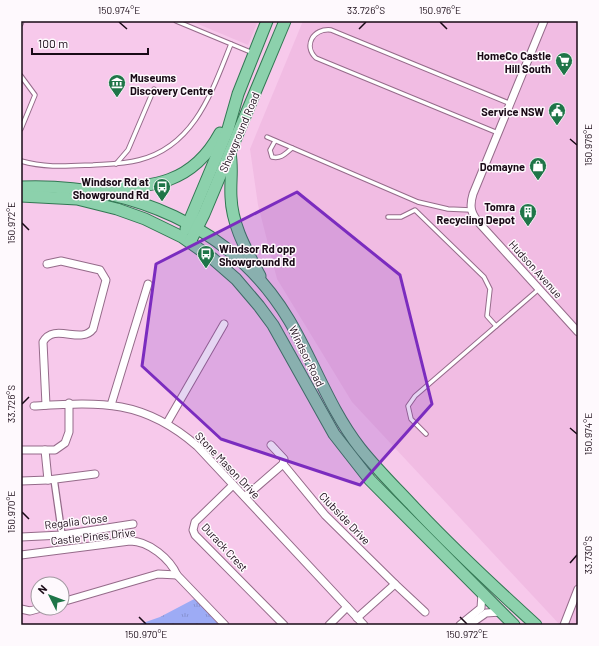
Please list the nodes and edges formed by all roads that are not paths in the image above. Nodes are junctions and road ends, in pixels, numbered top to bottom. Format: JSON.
{"nodes":[{"id":1,"x":22,"y":21,"type":"edge"},
{"id":2,"x":176,"y":21,"type":"edge"},
{"id":3,"x":267,"y":21,"type":"edge"},
{"id":4,"x":285,"y":21,"type":"edge"},
{"id":5,"x":544,"y":21,"type":"edge"},
{"id":6,"x":21,"y":24,"type":"edge"},
{"id":7,"x":231,"y":44,"type":"junction"},
{"id":8,"x":254,"y":54,"type":"junction"},
{"id":9,"x":21,"y":76,"type":"edge"},
{"id":10,"x":154,"y":89,"type":"dead end"},
{"id":11,"x":238,"y":94,"type":"junction"},
{"id":12,"x":511,"y":104,"type":"junction"},
{"id":13,"x":21,"y":129,"type":"edge"},
{"id":14,"x":499,"y":133,"type":"junction"},
{"id":15,"x":267,"y":137,"type":"dead end"},
{"id":16,"x":274,"y":141,"type":"junction"},
{"id":17,"x":292,"y":148,"type":"junction"},
{"id":18,"x":230,"y":153,"type":"junction"},
{"id":19,"x":21,"y":161,"type":"edge"},
{"id":20,"x":116,"y":164,"type":"junction"},
{"id":21,"x":53,"y":186,"type":"junction"},
{"id":22,"x":21,"y":187,"type":"edge"},
{"id":23,"x":21,"y":196,"type":"edge"},
{"id":24,"x":471,"y":210,"type":"junction"},
{"id":25,"x":388,"y":217,"type":"dead end"},
{"id":26,"x":193,"y":226,"type":"junction"},
{"id":27,"x":186,"y":240,"type":"junction"},
{"id":28,"x":47,"y":264,"type":"dead end"},
{"id":29,"x":148,"y":284,"type":"dead end"},
{"id":30,"x":268,"y":289,"type":"junction"},
{"id":31,"x":539,"y":289,"type":"junction"},
{"id":32,"x":224,"y":324,"type":"dead end"},
{"id":33,"x":496,"y":326,"type":"junction"},
{"id":34,"x":578,"y":332,"type":"edge"},
{"id":35,"x":69,"y":403,"type":"junction"},
{"id":36,"x":46,"y":405,"type":"junction"},
{"id":37,"x":111,"y":405,"type":"junction"},
{"id":38,"x":34,"y":406,"type":"dead end"},
{"id":39,"x":167,"y":423,"type":"junction"},
{"id":40,"x":426,"y":434,"type":"dead end"},
{"id":41,"x":271,"y":445,"type":"dead end"},
{"id":42,"x":21,"y":450,"type":"edge"},
{"id":43,"x":45,"y":450,"type":"junction"},
{"id":44,"x":283,"y":464,"type":"junction"},
{"id":45,"x":95,"y":474,"type":"dead end"},
{"id":46,"x":51,"y":480,"type":"junction"},
{"id":47,"x":21,"y":481,"type":"edge"},
{"id":48,"x":233,"y":485,"type":"junction"},
{"id":49,"x":245,"y":497,"type":"junction"},
{"id":50,"x":133,"y":524,"type":"dead end"},
{"id":51,"x":62,"y":535,"type":"junction"},
{"id":52,"x":21,"y":537,"type":"edge"},
{"id":53,"x":21,"y":555,"type":"edge"},
{"id":54,"x":177,"y":575,"type":"junction"},
{"id":55,"x":395,"y":584,"type":"junction"},
{"id":56,"x":578,"y":589,"type":"edge"},
{"id":57,"x":482,"y":593,"type":"junction"},
{"id":58,"x":70,"y":600,"type":"edge"},
{"id":59,"x":347,"y":608,"type":"junction"},
{"id":60,"x":425,"y":612,"type":"dead end"},
{"id":61,"x":501,"y":612,"type":"junction"},
{"id":62,"x":357,"y":618,"type":"junction"},
{"id":63,"x":565,"y":622,"type":"edge"},
{"id":64,"x":224,"y":625,"type":"edge"},
{"id":65,"x":284,"y":625,"type":"edge"},
{"id":66,"x":329,"y":625,"type":"edge"},
{"id":67,"x":364,"y":625,"type":"edge"},
{"id":68,"x":460,"y":625,"type":"edge"},
{"id":69,"x":470,"y":625,"type":"edge"},
{"id":70,"x":514,"y":625,"type":"edge"},
{"id":71,"x":536,"y":625,"type":"edge"},
{"id":72,"x":561,"y":625,"type":"edge"}],
"edges":[{"from":1,"to":6,"type":"lane"},
{"from":2,"to":7,"type":"lane"},
{"from":3,"to":8,"type":"main road","name":"Showground Road"},
{"from":4,"to":18,"type":"main road","name":"Showground Road"},
{"from":5,"to":12,"type":"street"},
{"from":7,"to":8,"type":"lane"},
{"from":7,"to":20,"type":"lane"},
{"from":8,"to":11,"type":"main road","name":"Showground Road"},
{"from":9,"to":13,"type":"lane"},
{"from":10,"to":20,"type":"lane"},
{"from":11,"to":21,"type":"main road"},
{"from":11,"to":26,"type":"main road","name":"Showground Road"},
{"from":12,"to":14,"type":"street"},
{"from":12,"to":14,"type":"lane"},
{"from":14,"to":24,"type":"street"},
{"from":15,"to":16,"type":"lane"},
{"from":16,"to":17,"type":"lane"},
{"from":16,"to":17,"type":"lane"},
{"from":17,"to":24,"type":"lane"},
{"from":18,"to":26,"type":"main road","name":"Showground Road"},
{"from":18,"to":30,"type":"main road"},
{"from":19,"to":20,"type":"lane"},
{"from":21,"to":22,"type":"main road","name":"Windsor Road"},
{"from":21,"to":26,"type":"main road","name":"Windsor Road"},
{"from":23,"to":27,"type":"main road","name":"Windsor Road"},
{"from":24,"to":31,"type":"street","name":"Hudson Avenue"},
{"from":25,"to":33,"type":"lane"},
{"from":26,"to":27,"type":"main road","name":"Showground Road"},
{"from":26,"to":30,"type":"main road","name":"Windsor Road"},
{"from":27,"to":57,"type":"main road","name":"Windsor Road"},
{"from":28,"to":36,"type":"street"},
{"from":29,"to":37,"type":"street"},
{"from":30,"to":71,"type":"main road","name":"Windsor Road"},
{"from":31,"to":33,"type":"lane"},
{"from":31,"to":34,"type":"street","name":"Hudson Avenue"},
{"from":32,"to":39,"type":"street"},
{"from":33,"to":40,"type":"lane"},
{"from":35,"to":36,"type":"street","name":"Stone Mason Drive"},
{"from":35,"to":37,"type":"street","name":"Stone Mason Drive"},
{"from":35,"to":43,"type":"street"},
{"from":36,"to":38,"type":"street","name":"Stone Mason Drive"},
{"from":37,"to":39,"type":"street","name":"Stone Mason Drive"},
{"from":39,"to":48,"type":"street","name":"Stone Mason Drive"},
{"from":41,"to":44,"type":"street","name":"Clubside Drive"},
{"from":42,"to":43,"type":"street"},
{"from":43,"to":46,"type":"street"},
{"from":44,"to":49,"type":"street"},
{"from":44,"to":55,"type":"street","name":"Clubside Drive"},
{"from":45,"to":46,"type":"street"},
{"from":46,"to":47,"type":"street"},
{"from":46,"to":51,"type":"street"},
{"from":48,"to":49,"type":"street","name":"Stone Mason Drive"},
{"from":48,"to":65,"type":"street","name":"Durack Crest"},
{"from":49,"to":59,"type":"street","name":"Stone Mason Drive"},
{"from":50,"to":51,"type":"street","name":"Regalia Close"},
{"from":51,"to":52,"type":"street","name":"Regalia Close"},
{"from":53,"to":54,"type":"street","name":"Castle Pines Drive"},
{"from":54,"to":58,"type":"street"},
{"from":54,"to":64,"type":"street","name":"Castle Pines Drive"},
{"from":55,"to":60,"type":"street","name":"Clubside Drive"},
{"from":55,"to":62,"type":"street"},
{"from":56,"to":63,"type":"street"},
{"from":57,"to":61,"type":"main road","name":"Windsor Road"},
{"from":57,"to":68,"type":"street"},
{"from":59,"to":62,"type":"street","name":"Stone Mason Drive"},
{"from":59,"to":66,"type":"street"},
{"from":61,"to":69,"type":"street"},
{"from":61,"to":70,"type":"main road","name":"Windsor Road"},
{"from":62,"to":67,"type":"street","name":"Stone Mason Drive"},
{"from":63,"to":72,"type":"street"}]}
